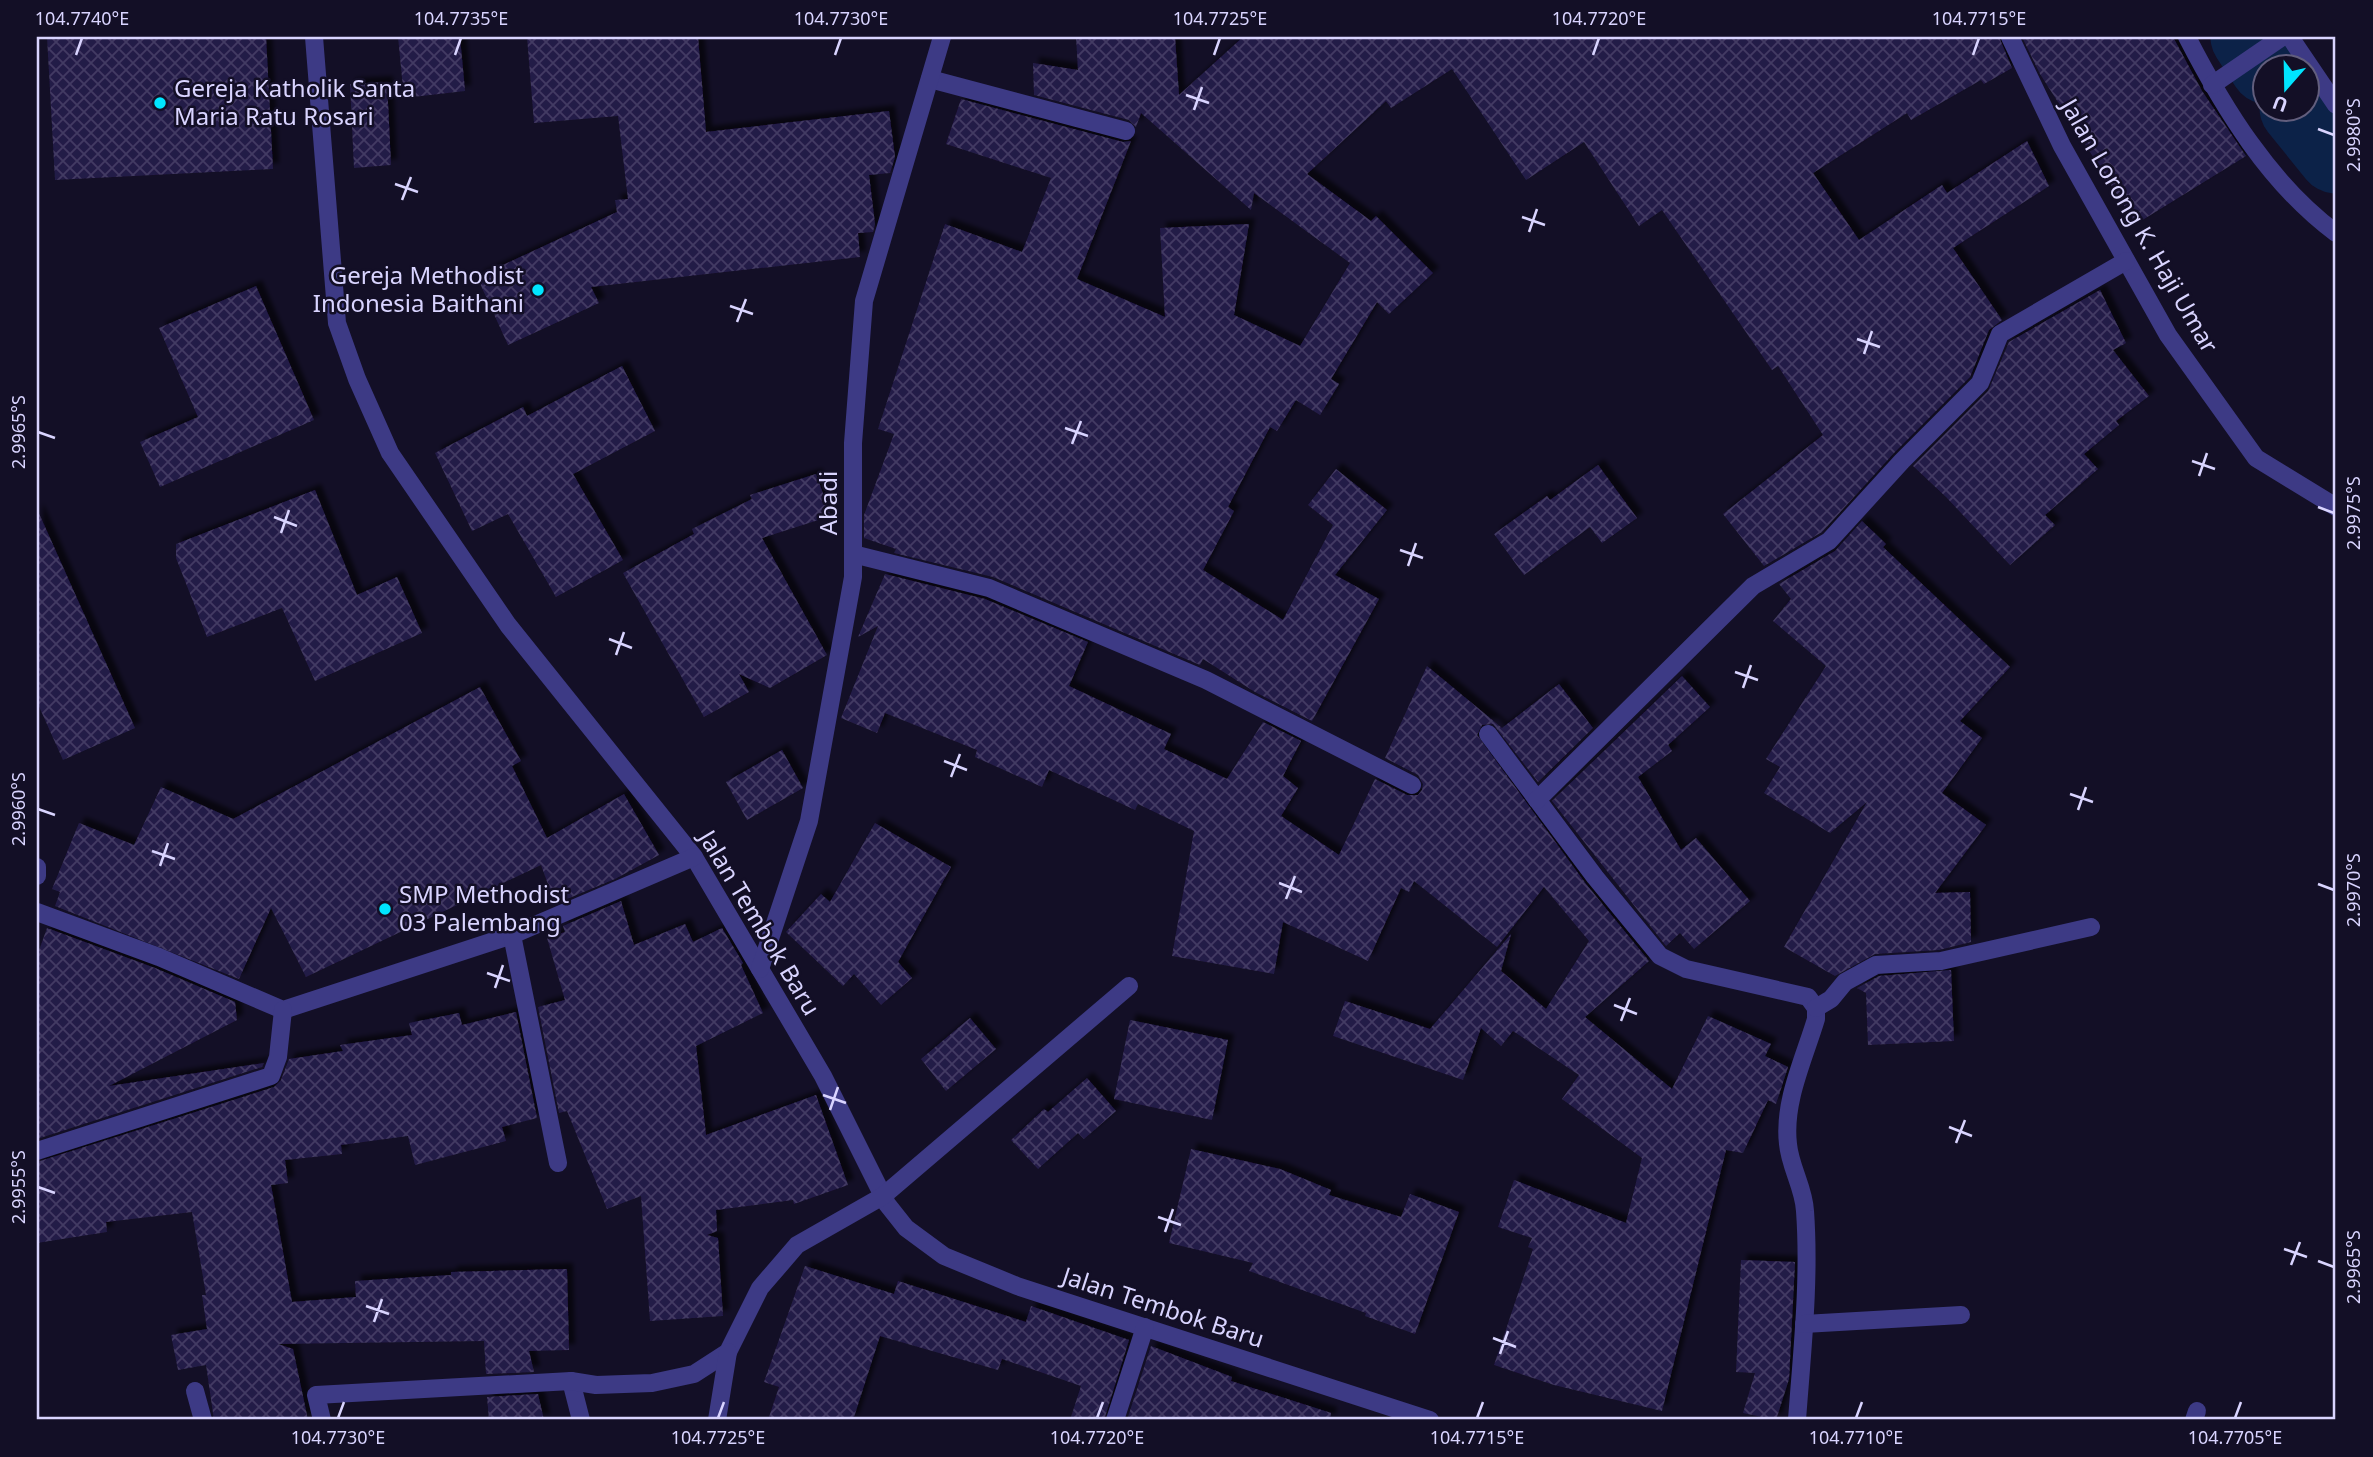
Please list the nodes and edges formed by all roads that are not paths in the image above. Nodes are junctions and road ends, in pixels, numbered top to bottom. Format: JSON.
{"nodes":[{"id":1,"x":314,"y":37,"type":"edge"},
{"id":2,"x":942,"y":37,"type":"edge"},
{"id":3,"x":2010,"y":37,"type":"edge"},
{"id":4,"x":2187,"y":37,"type":"edge"},
{"id":5,"x":2290,"y":37,"type":"edge"},
{"id":6,"x":2274,"y":42,"type":"edge"},
{"id":7,"x":930,"y":79,"type":"junction"},
{"id":8,"x":2216,"y":82,"type":"junction"},
{"id":9,"x":2336,"y":105,"type":"edge"},
{"id":10,"x":1126,"y":131,"type":"dead end"},
{"id":11,"x":2336,"y":233,"type":"edge"},
{"id":12,"x":2126,"y":261,"type":"junction"},
{"id":13,"x":2336,"y":507,"type":"edge"},
{"id":14,"x":853,"y":554,"type":"junction"},
{"id":15,"x":1488,"y":734,"type":"dead end"},
{"id":16,"x":1412,"y":785,"type":"dead end"},
{"id":17,"x":1537,"y":800,"type":"junction"},
{"id":18,"x":694,"y":857,"type":"junction"},
{"id":19,"x":37,"y":867,"type":"edge"},
{"id":20,"x":37,"y":876,"type":"edge"},
{"id":21,"x":37,"y":912,"type":"edge"},
{"id":22,"x":2091,"y":928,"type":"dead end"},
{"id":23,"x":512,"y":935,"type":"junction"},
{"id":24,"x":760,"y":969,"type":"junction"},
{"id":25,"x":1129,"y":986,"type":"dead end"},
{"id":26,"x":1816,"y":1008,"type":"junction"},
{"id":27,"x":284,"y":1010,"type":"junction"},
{"id":28,"x":37,"y":1150,"type":"edge"},
{"id":29,"x":558,"y":1163,"type":"dead end"},
{"id":30,"x":883,"y":1196,"type":"junction"},
{"id":31,"x":1961,"y":1315,"type":"dead end"},
{"id":32,"x":1804,"y":1324,"type":"junction"},
{"id":33,"x":1145,"y":1327,"type":"junction"},
{"id":34,"x":728,"y":1352,"type":"junction"},
{"id":35,"x":571,"y":1381,"type":"junction"},
{"id":36,"x":195,"y":1391,"type":"dead end"},
{"id":37,"x":202,"y":1420,"type":"edge"},
{"id":38,"x":322,"y":1420,"type":"edge"},
{"id":39,"x":581,"y":1420,"type":"edge"},
{"id":40,"x":716,"y":1420,"type":"edge"},
{"id":41,"x":1115,"y":1420,"type":"edge"},
{"id":42,"x":1430,"y":1420,"type":"edge"},
{"id":43,"x":1797,"y":1420,"type":"edge"}],
"edges":[{"from":1,"to":18,"type":"street","name":"Jalan Tembok Baru"},
{"from":2,"to":7,"type":"street","name":"Abadi"},
{"from":3,"to":12,"type":"street","name":"Jalan Lorong K. Haji Umar"},
{"from":4,"to":8,"type":"street"},
{"from":5,"to":9,"type":"street"},
{"from":6,"to":8,"type":"street"},
{"from":7,"to":10,"type":"street"},
{"from":7,"to":14,"type":"street","name":"Abadi"},
{"from":8,"to":11,"type":"street"},
{"from":12,"to":13,"type":"street","name":"Jalan Lorong K. Haji Umar"},
{"from":12,"to":17,"type":"street"},
{"from":14,"to":16,"type":"street"},
{"from":14,"to":24,"type":"street","name":"Abadi"},
{"from":15,"to":17,"type":"street"},
{"from":17,"to":26,"type":"street"},
{"from":18,"to":23,"type":"street"},
{"from":18,"to":24,"type":"street","name":"Jalan Tembok Baru"},
{"from":19,"to":20,"type":"street"},
{"from":21,"to":27,"type":"street"},
{"from":22,"to":26,"type":"street"},
{"from":23,"to":27,"type":"street"},
{"from":23,"to":29,"type":"street"},
{"from":24,"to":30,"type":"street","name":"Jalan Tembok Baru"},
{"from":25,"to":30,"type":"street"},
{"from":26,"to":32,"type":"street"},
{"from":27,"to":28,"type":"street"},
{"from":30,"to":33,"type":"street","name":"Jalan Tembok Baru"},
{"from":30,"to":34,"type":"street"},
{"from":31,"to":32,"type":"street"},
{"from":32,"to":43,"type":"street"},
{"from":33,"to":41,"type":"street"},
{"from":33,"to":42,"type":"street","name":"Jalan Tembok Baru"},
{"from":34,"to":35,"type":"street"},
{"from":34,"to":40,"type":"street"},
{"from":35,"to":38,"type":"street"},
{"from":35,"to":39,"type":"street"},
{"from":36,"to":37,"type":"street"}]}
